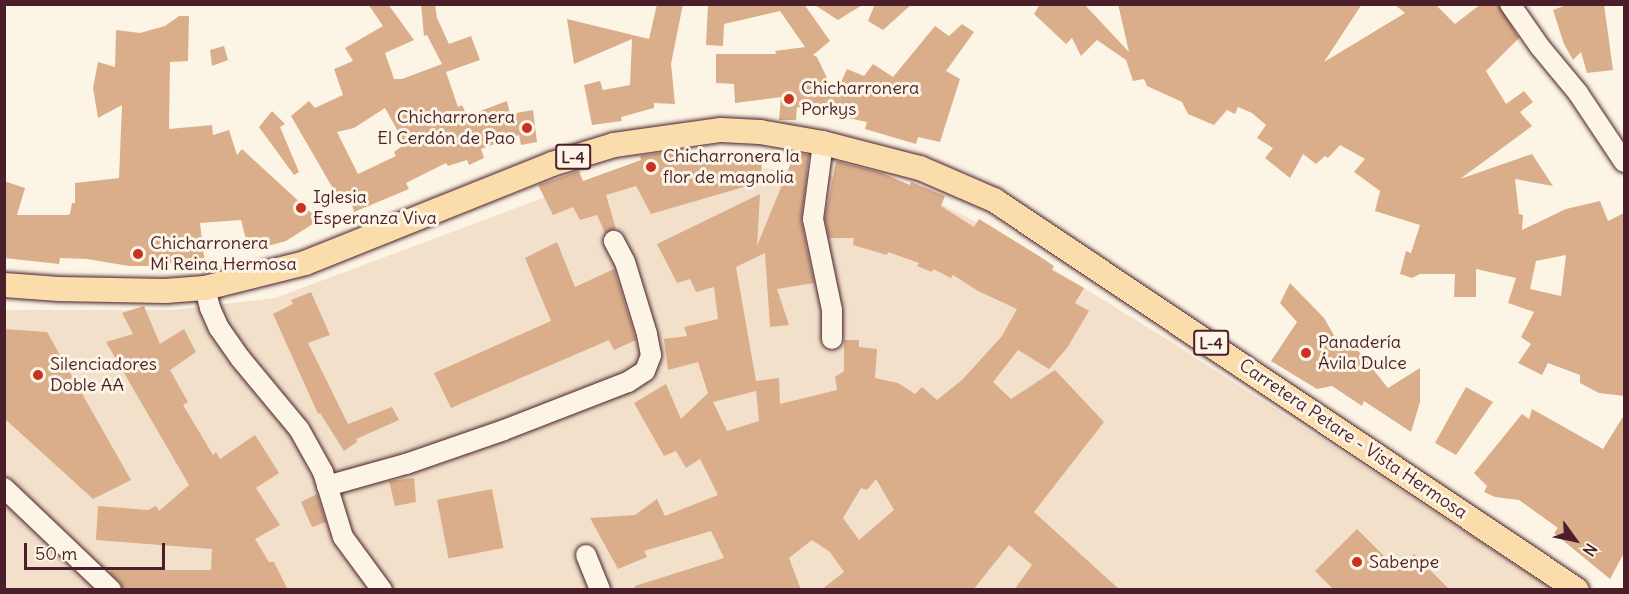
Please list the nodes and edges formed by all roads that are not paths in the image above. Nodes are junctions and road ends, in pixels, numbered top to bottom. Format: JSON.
{"nodes":[{"id":1,"x":1510,"y":4,"type":"edge"},
{"id":2,"x":823,"y":143,"type":"junction"},
{"id":3,"x":1624,"y":162,"type":"edge"},
{"id":4,"x":614,"y":241,"type":"dead end"},
{"id":5,"x":4,"y":285,"type":"edge"},
{"id":6,"x":205,"y":288,"type":"junction"},
{"id":7,"x":832,"y":339,"type":"dead end"},
{"id":8,"x":327,"y":486,"type":"junction"},
{"id":9,"x":4,"y":488,"type":"edge"},
{"id":10,"x":586,"y":555,"type":"dead end"},
{"id":11,"x":111,"y":590,"type":"edge"},
{"id":12,"x":382,"y":590,"type":"edge"},
{"id":13,"x":600,"y":590,"type":"edge"},
{"id":14,"x":1577,"y":590,"type":"edge"}],
"edges":[{"from":1,"to":3,"type":"street"},
{"from":2,"to":6,"type":"main road","name":"Carretera Petare - Vista Hermosa","number":"L-4"},
{"from":2,"to":7,"type":"street"},
{"from":2,"to":14,"type":"main road","name":"Carretera Petare - Vista Hermosa","number":"L-4"},
{"from":4,"to":8,"type":"street"},
{"from":5,"to":6,"type":"main road","name":"Carretera Petare - Vista Hermosa","number":"L-4"},
{"from":6,"to":8,"type":"street"},
{"from":8,"to":12,"type":"street"},
{"from":9,"to":11,"type":"street"},
{"from":10,"to":13,"type":"street"}]}
